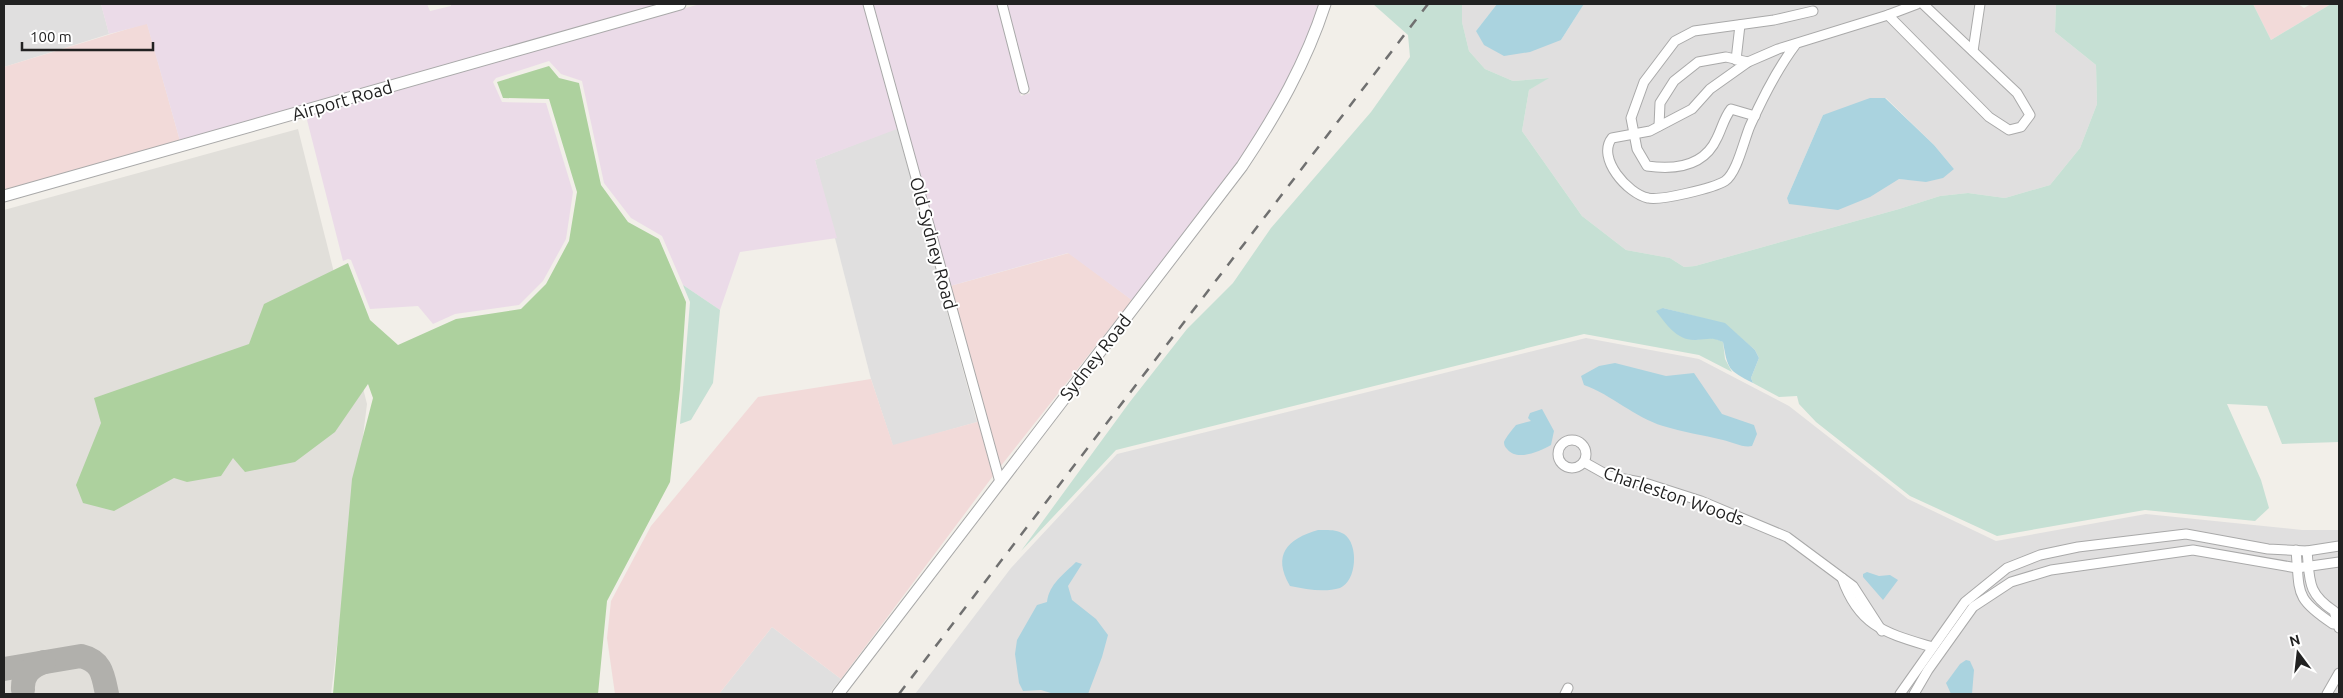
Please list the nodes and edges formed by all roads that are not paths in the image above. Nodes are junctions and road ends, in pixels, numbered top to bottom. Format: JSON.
{"nodes":[{"id":1,"x":680,"y":4,"type":"edge"},
{"id":2,"x":868,"y":4,"type":"edge"},
{"id":3,"x":1002,"y":4,"type":"edge"},
{"id":4,"x":1325,"y":4,"type":"edge"},
{"id":5,"x":1917,"y":4,"type":"edge"},
{"id":6,"x":1922,"y":4,"type":"edge"},
{"id":7,"x":1980,"y":4,"type":"edge"},
{"id":8,"x":1812,"y":10,"type":"dead end"},
{"id":9,"x":1888,"y":15,"type":"junction"},
{"id":10,"x":1740,"y":25,"type":"junction"},
{"id":11,"x":1796,"y":44,"type":"junction"},
{"id":12,"x":1973,"y":51,"type":"junction"},
{"id":13,"x":1736,"y":60,"type":"junction"},
{"id":14,"x":1748,"y":62,"type":"junction"},
{"id":15,"x":1024,"y":90,"type":"dead end"},
{"id":16,"x":1755,"y":116,"type":"junction"},
{"id":17,"x":1659,"y":126,"type":"junction"},
{"id":18,"x":1633,"y":134,"type":"junction"},
{"id":19,"x":5,"y":192,"type":"edge"},
{"id":20,"x":1584,"y":462,"type":"dead end"},
{"id":21,"x":1000,"y":482,"type":"junction"},
{"id":22,"x":2339,"y":546,"type":"edge"},
{"id":23,"x":2296,"y":550,"type":"junction"},
{"id":24,"x":2307,"y":551,"type":"junction"},
{"id":25,"x":2339,"y":562,"type":"edge"},
{"id":26,"x":2309,"y":566,"type":"junction"},
{"id":27,"x":2298,"y":568,"type":"junction"},
{"id":28,"x":2338,"y":626,"type":"edge"},
{"id":29,"x":1932,"y":647,"type":"junction"},
{"id":30,"x":2339,"y":673,"type":"edge"},
{"id":31,"x":838,"y":694,"type":"edge"},
{"id":32,"x":1900,"y":694,"type":"edge"},
{"id":33,"x":1914,"y":694,"type":"edge"},
{"id":34,"x":2327,"y":694,"type":"edge"}],
"edges":[{"from":1,"to":19,"type":"street","name":"Airport Road"},
{"from":2,"to":21,"type":"street","name":"Old Sydney Road"},
{"from":3,"to":15,"type":"street"},
{"from":4,"to":21,"type":"street","name":"Sydney Road"},
{"from":5,"to":9,"type":"street"},
{"from":6,"to":12,"type":"street"},
{"from":7,"to":12,"type":"street"},
{"from":8,"to":10,"type":"street"},
{"from":9,"to":11,"type":"street"},
{"from":9,"to":12,"type":"street"},
{"from":10,"to":13,"type":"street"},
{"from":10,"to":18,"type":"street"},
{"from":11,"to":14,"type":"street"},
{"from":11,"to":16,"type":"street"},
{"from":13,"to":14,"type":"street"},
{"from":13,"to":17,"type":"street"},
{"from":14,"to":17,"type":"street"},
{"from":16,"to":18,"type":"street"},
{"from":16,"to":18,"type":"street"},
{"from":17,"to":18,"type":"street"},
{"from":20,"to":29,"type":"street","name":"Charleston Woods"},
{"from":21,"to":31,"type":"street","name":"Sydney Road"},
{"from":22,"to":24,"type":"street"},
{"from":23,"to":24,"type":"street"},
{"from":23,"to":27,"type":"street"},
{"from":23,"to":29,"type":"street"},
{"from":24,"to":26,"type":"street"},
{"from":25,"to":26,"type":"street"},
{"from":26,"to":27,"type":"street"},
{"from":26,"to":28,"type":"street"},
{"from":27,"to":28,"type":"street"},
{"from":27,"to":33,"type":"street"},
{"from":29,"to":32,"type":"street"},
{"from":30,"to":34,"type":"street"}]}
